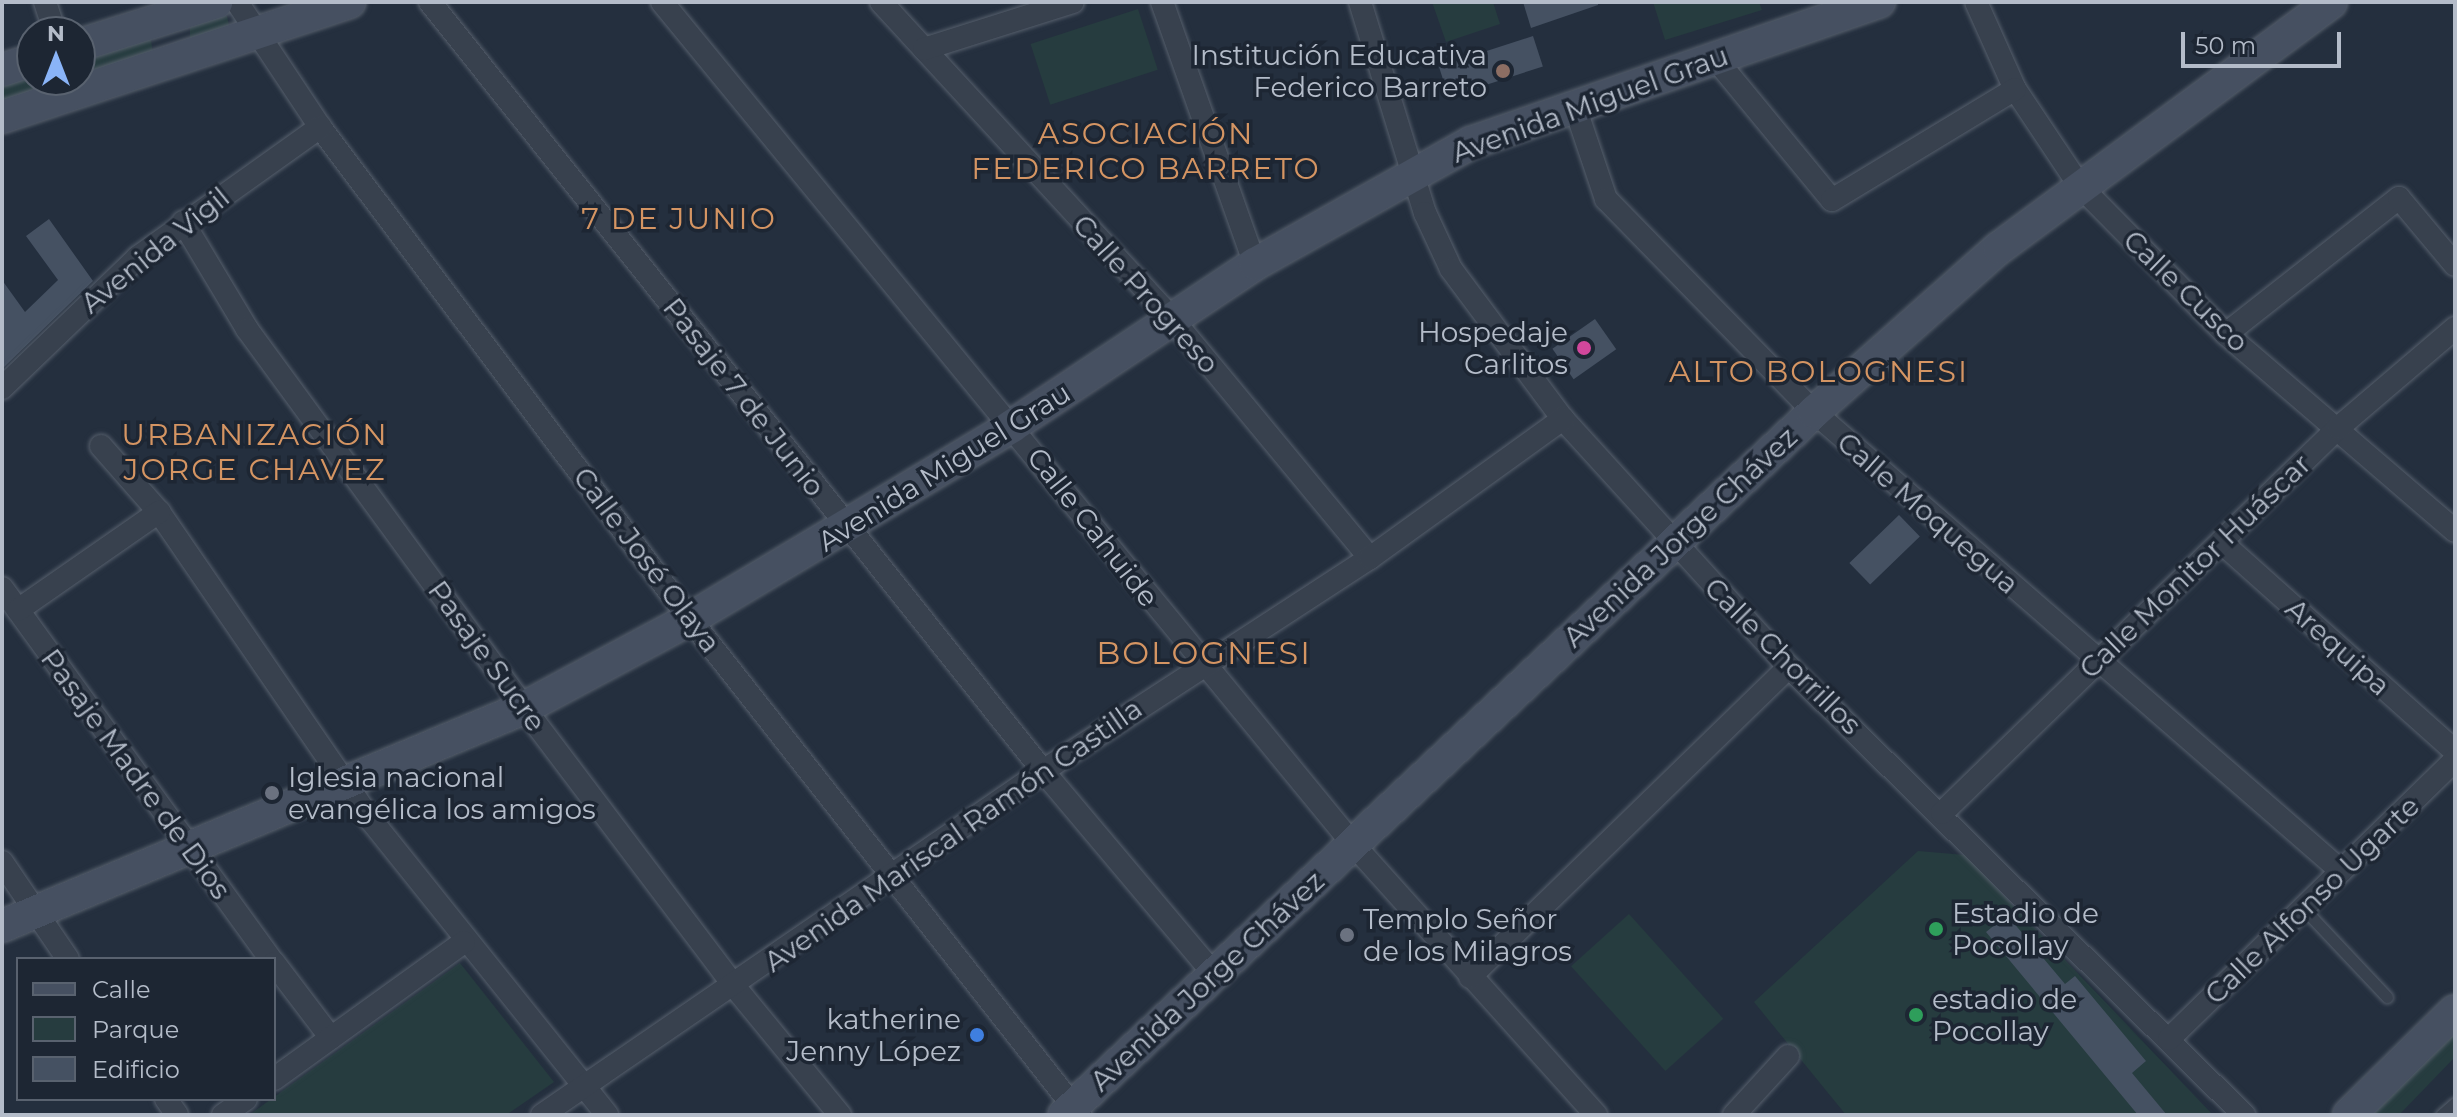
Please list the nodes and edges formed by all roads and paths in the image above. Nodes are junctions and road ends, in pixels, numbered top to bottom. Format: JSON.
{"nodes":[{"id":1,"x":216,"y":2,"type":"edge"},
{"id":2,"x":237,"y":2,"type":"edge"},
{"id":3,"x":430,"y":2,"type":"edge"},
{"id":4,"x":662,"y":2,"type":"edge"},
{"id":5,"x":881,"y":2,"type":"edge"},
{"id":6,"x":1073,"y":2,"type":"edge"},
{"id":7,"x":1162,"y":2,"type":"edge"},
{"id":8,"x":1360,"y":2,"type":"edge"},
{"id":9,"x":1879,"y":2,"type":"edge"},
{"id":10,"x":1976,"y":2,"type":"edge"},
{"id":11,"x":341,"y":3,"type":"edge"},
{"id":12,"x":2322,"y":4,"type":"edge"},
{"id":13,"x":162,"y":19,"type":"junction"},
{"id":14,"x":254,"y":31,"type":"junction"},
{"id":15,"x":96,"y":40,"type":"edge"},
{"id":16,"x":924,"y":49,"type":"junction"},
{"id":17,"x":1714,"y":57,"type":"junction"},
{"id":18,"x":177,"y":58,"type":"junction"},
{"id":19,"x":96,"y":80,"type":"edge"},
{"id":20,"x":2015,"y":89,"type":"junction"},
{"id":21,"x":50,"y":96,"type":"edge"},
{"id":22,"x":1575,"y":107,"type":"junction"},
{"id":23,"x":2,"y":117,"type":"edge"},
{"id":24,"x":320,"y":127,"type":"junction"},
{"id":25,"x":1416,"y":172,"type":"junction"},
{"id":26,"x":2079,"y":185,"type":"junction"},
{"id":27,"x":183,"y":222,"type":"junction"},
{"id":28,"x":1255,"y":264,"type":"junction"},
{"id":29,"x":2455,"y":265,"type":"edge"},
{"id":30,"x":1173,"y":320,"type":"junction"},
{"id":31,"x":2455,"y":328,"type":"edge"},
{"id":32,"x":2226,"y":334,"type":"junction"},
{"id":33,"x":2,"y":388,"type":"edge"},
{"id":34,"x":1814,"y":412,"type":"junction"},
{"id":35,"x":1563,"y":419,"type":"junction"},
{"id":36,"x":1012,"y":426,"type":"junction"},
{"id":37,"x":2338,"y":428,"type":"junction"},
{"id":38,"x":101,"y":446,"type":"dead end"},
{"id":39,"x":159,"y":512,"type":"junction"},
{"id":40,"x":848,"y":529,"type":"junction"},
{"id":41,"x":2455,"y":531,"type":"edge"},
{"id":42,"x":2221,"y":542,"type":"junction"},
{"id":43,"x":1674,"y":543,"type":"junction"},
{"id":44,"x":1370,"y":558,"type":"junction"},
{"id":45,"x":2,"y":588,"type":"edge"},
{"id":46,"x":18,"y":610,"type":"junction"},
{"id":47,"x":690,"y":619,"type":"junction"},
{"id":48,"x":2097,"y":661,"type":"junction"},
{"id":49,"x":1202,"y":665,"type":"junction"},
{"id":50,"x":1789,"y":667,"type":"junction"},
{"id":51,"x":524,"y":708,"type":"junction"},
{"id":52,"x":2455,"y":751,"type":"edge"},
{"id":53,"x":2455,"y":760,"type":"edge"},
{"id":54,"x":1043,"y":771,"type":"junction"},
{"id":55,"x":347,"y":784,"type":"junction"},
{"id":56,"x":1942,"y":813,"type":"junction"},
{"id":57,"x":1353,"y":844,"type":"junction"},
{"id":58,"x":187,"y":847,"type":"junction"},
{"id":59,"x":2,"y":862,"type":"edge"},
{"id":60,"x":2341,"y":871,"type":"junction"},
{"id":61,"x":890,"y":878,"type":"junction"},
{"id":62,"x":2304,"y":909,"type":"junction"},
{"id":63,"x":34,"y":910,"type":"junction"},
{"id":64,"x":2,"y":926,"type":"edge"},
{"id":65,"x":464,"y":942,"type":"junction"},
{"id":66,"x":67,"y":957,"type":"edge"},
{"id":67,"x":269,"y":957,"type":"edge"},
{"id":68,"x":276,"y":966,"type":"edge"},
{"id":69,"x":1214,"y":974,"type":"junction"},
{"id":70,"x":1470,"y":977,"type":"junction"},
{"id":71,"x":734,"y":986,"type":"junction"},
{"id":72,"x":2387,"y":997,"type":"dead end"},
{"id":73,"x":2455,"y":1011,"type":"edge"},
{"id":74,"x":331,"y":1038,"type":"junction"},
{"id":75,"x":2169,"y":1039,"type":"junction"},
{"id":76,"x":1788,"y":1056,"type":"dead end"},
{"id":77,"x":276,"y":1078,"type":"edge"},
{"id":78,"x":584,"y":1085,"type":"junction"},
{"id":79,"x":243,"y":1101,"type":"edge"},
{"id":80,"x":2455,"y":1103,"type":"edge"},
{"id":81,"x":1072,"y":1112,"type":"edge"},
{"id":82,"x":223,"y":1115,"type":"edge"},
{"id":83,"x":542,"y":1115,"type":"edge"},
{"id":84,"x":607,"y":1115,"type":"edge"},
{"id":85,"x":840,"y":1115,"type":"edge"},
{"id":86,"x":1596,"y":1115,"type":"edge"},
{"id":87,"x":1734,"y":1115,"type":"edge"},
{"id":88,"x":2244,"y":1115,"type":"edge"},
{"id":89,"x":2349,"y":1115,"type":"edge"},
{"id":90,"x":2441,"y":1115,"type":"edge"}],
"edges":[{"from":1,"to":13,"type":"street"},
{"from":2,"to":14,"type":"street","name":"Calle José Olaya"},
{"from":3,"to":40,"type":"street","name":"Pasaje 7 de Junio"},
{"from":4,"to":36,"type":"street","name":"Calle Cahuide"},
{"from":5,"to":16,"type":"street","name":"Calle Progreso"},
{"from":6,"to":16,"type":"street"},
{"from":7,"to":28,"type":"street"},
{"from":8,"to":25,"type":"street","name":"Calle Chorrillos"},
{"from":9,"to":17,"type":"street","name":"Avenida Miguel Grau"},
{"from":10,"to":20,"type":"street","name":"Calle Cusco"},
{"from":11,"to":14,"type":"street"},
{"from":12,"to":26,"type":"street","name":"Avenida Jorge Chávez"},
{"from":13,"to":15,"type":"street"},
{"from":13,"to":18,"type":"street"},
{"from":14,"to":18,"type":"street"},
{"from":14,"to":24,"type":"street","name":"Calle José Olaya"},
{"from":16,"to":30,"type":"street","name":"Calle Progreso"},
{"from":17,"to":20,"type":"street"},
{"from":17,"to":22,"type":"street","name":"Avenida Miguel Grau"},
{"from":18,"to":19,"type":"street"},
{"from":20,"to":26,"type":"street","name":"Calle Cusco"},
{"from":21,"to":23,"type":"street"},
{"from":22,"to":25,"type":"street","name":"Avenida Miguel Grau"},
{"from":22,"to":34,"type":"street","name":"Calle Moquegua"},
{"from":24,"to":27,"type":"street","name":"Avenida Vigil"},
{"from":24,"to":47,"type":"street","name":"Calle José Olaya"},
{"from":25,"to":28,"type":"street","name":"Avenida Miguel Grau"},
{"from":25,"to":35,"type":"street","name":"Calle Chorrillos"},
{"from":26,"to":32,"type":"street","name":"Calle Cusco"},
{"from":26,"to":34,"type":"street","name":"Avenida Jorge Chávez"},
{"from":27,"to":33,"type":"street","name":"Avenida Vigil"},
{"from":27,"to":51,"type":"street","name":"Pasaje Sucre"},
{"from":28,"to":30,"type":"street","name":"Avenida Miguel Grau"},
{"from":29,"to":32,"type":"street"},
{"from":30,"to":36,"type":"street","name":"Avenida Miguel Grau"},
{"from":30,"to":44,"type":"street","name":"Calle Progreso"},
{"from":31,"to":37,"type":"street","name":"Calle Monitor Huáscar"},
{"from":32,"to":37,"type":"street","name":"Calle Cusco"},
{"from":34,"to":43,"type":"street","name":"Avenida Jorge Chávez"},
{"from":34,"to":48,"type":"street","name":"Calle Moquegua"},
{"from":35,"to":43,"type":"street","name":"Calle Chorrillos"},
{"from":35,"to":44,"type":"street","name":"Avenida Mariscal Ramón Castilla"},
{"from":36,"to":40,"type":"street","name":"Avenida Miguel Grau"},
{"from":36,"to":49,"type":"street","name":"Calle Cahuide"},
{"from":37,"to":41,"type":"street","name":"Calle Cusco"},
{"from":37,"to":42,"type":"street","name":"Calle Monitor Huáscar"},
{"from":38,"to":39,"type":"street"},
{"from":39,"to":46,"type":"street"},
{"from":39,"to":55,"type":"street"},
{"from":40,"to":47,"type":"street","name":"Avenida Miguel Grau"},
{"from":40,"to":54,"type":"street","name":"Pasaje 7 de Junio"},
{"from":42,"to":48,"type":"street","name":"Calle Monitor Huáscar"},
{"from":42,"to":52,"type":"street","name":"Arequipa"},
{"from":43,"to":50,"type":"street","name":"Calle Chorrillos"},
{"from":43,"to":57,"type":"street","name":"Avenida Jorge Chávez"},
{"from":44,"to":49,"type":"street","name":"Avenida Mariscal Ramón Castilla"},
{"from":45,"to":46,"type":"street","name":"Pasaje Madre de Dios"},
{"from":46,"to":58,"type":"street","name":"Pasaje Madre de Dios"},
{"from":47,"to":51,"type":"street","name":"Avenida Miguel Grau"},
{"from":47,"to":61,"type":"street","name":"Calle José Olaya"},
{"from":48,"to":56,"type":"street","name":"Calle Monitor Huáscar"},
{"from":48,"to":60,"type":"street","name":"Calle Moquegua"},
{"from":49,"to":54,"type":"street","name":"Avenida Mariscal Ramón Castilla"},
{"from":49,"to":57,"type":"street","name":"Calle Cahuide"},
{"from":50,"to":56,"type":"street","name":"Calle Chorrillos"},
{"from":50,"to":70,"type":"street"},
{"from":51,"to":55,"type":"street","name":"Avenida Miguel Grau"},
{"from":51,"to":71,"type":"street","name":"Pasaje Sucre"},
{"from":53,"to":60,"type":"street","name":"Calle Alfonso Ugarte"},
{"from":54,"to":61,"type":"street","name":"Avenida Mariscal Ramón Castilla"},
{"from":54,"to":69,"type":"street","name":"Pasaje 7 de Junio"},
{"from":55,"to":58,"type":"street","name":"Avenida Miguel Grau"},
{"from":55,"to":65,"type":"street"},
{"from":56,"to":75,"type":"street","name":"Calle Chorrillos"},
{"from":57,"to":69,"type":"street","name":"Avenida Jorge Chávez"},
{"from":57,"to":70,"type":"street","name":"Calle Cahuide"},
{"from":58,"to":63,"type":"street","name":"Avenida Miguel Grau"},
{"from":58,"to":67,"type":"street","name":"Pasaje Madre de Dios"},
{"from":59,"to":63,"type":"street"},
{"from":60,"to":62,"type":"street","name":"Calle Alfonso Ugarte"},
{"from":61,"to":71,"type":"street","name":"Avenida Mariscal Ramón Castilla"},
{"from":61,"to":81,"type":"street","name":"Calle José Olaya"},
{"from":62,"to":72,"type":"lane"},
{"from":62,"to":75,"type":"street","name":"Calle Alfonso Ugarte"},
{"from":63,"to":64,"type":"street","name":"Avenida Miguel Grau"},
{"from":63,"to":66,"type":"street"},
{"from":65,"to":74,"type":"street"},
{"from":65,"to":78,"type":"street"},
{"from":68,"to":74,"type":"street","name":"Pasaje Madre de Dios"},
{"from":69,"to":81,"type":"street","name":"Avenida Jorge Chávez"},
{"from":70,"to":86,"type":"street","name":"Calle Cahuide"},
{"from":71,"to":78,"type":"street","name":"Avenida Mariscal Ramón Castilla"},
{"from":71,"to":85,"type":"street","name":"Pasaje Sucre"},
{"from":73,"to":89,"type":"street"},
{"from":74,"to":77,"type":"street"},
{"from":75,"to":88,"type":"street","name":"Calle Chorrillos"},
{"from":76,"to":87,"type":"street"},
{"from":78,"to":83,"type":"street","name":"Avenida Mariscal Ramón Castilla"},
{"from":78,"to":84,"type":"street"},
{"from":79,"to":82,"type":"street"},
{"from":80,"to":90,"type":"lane"}]}
